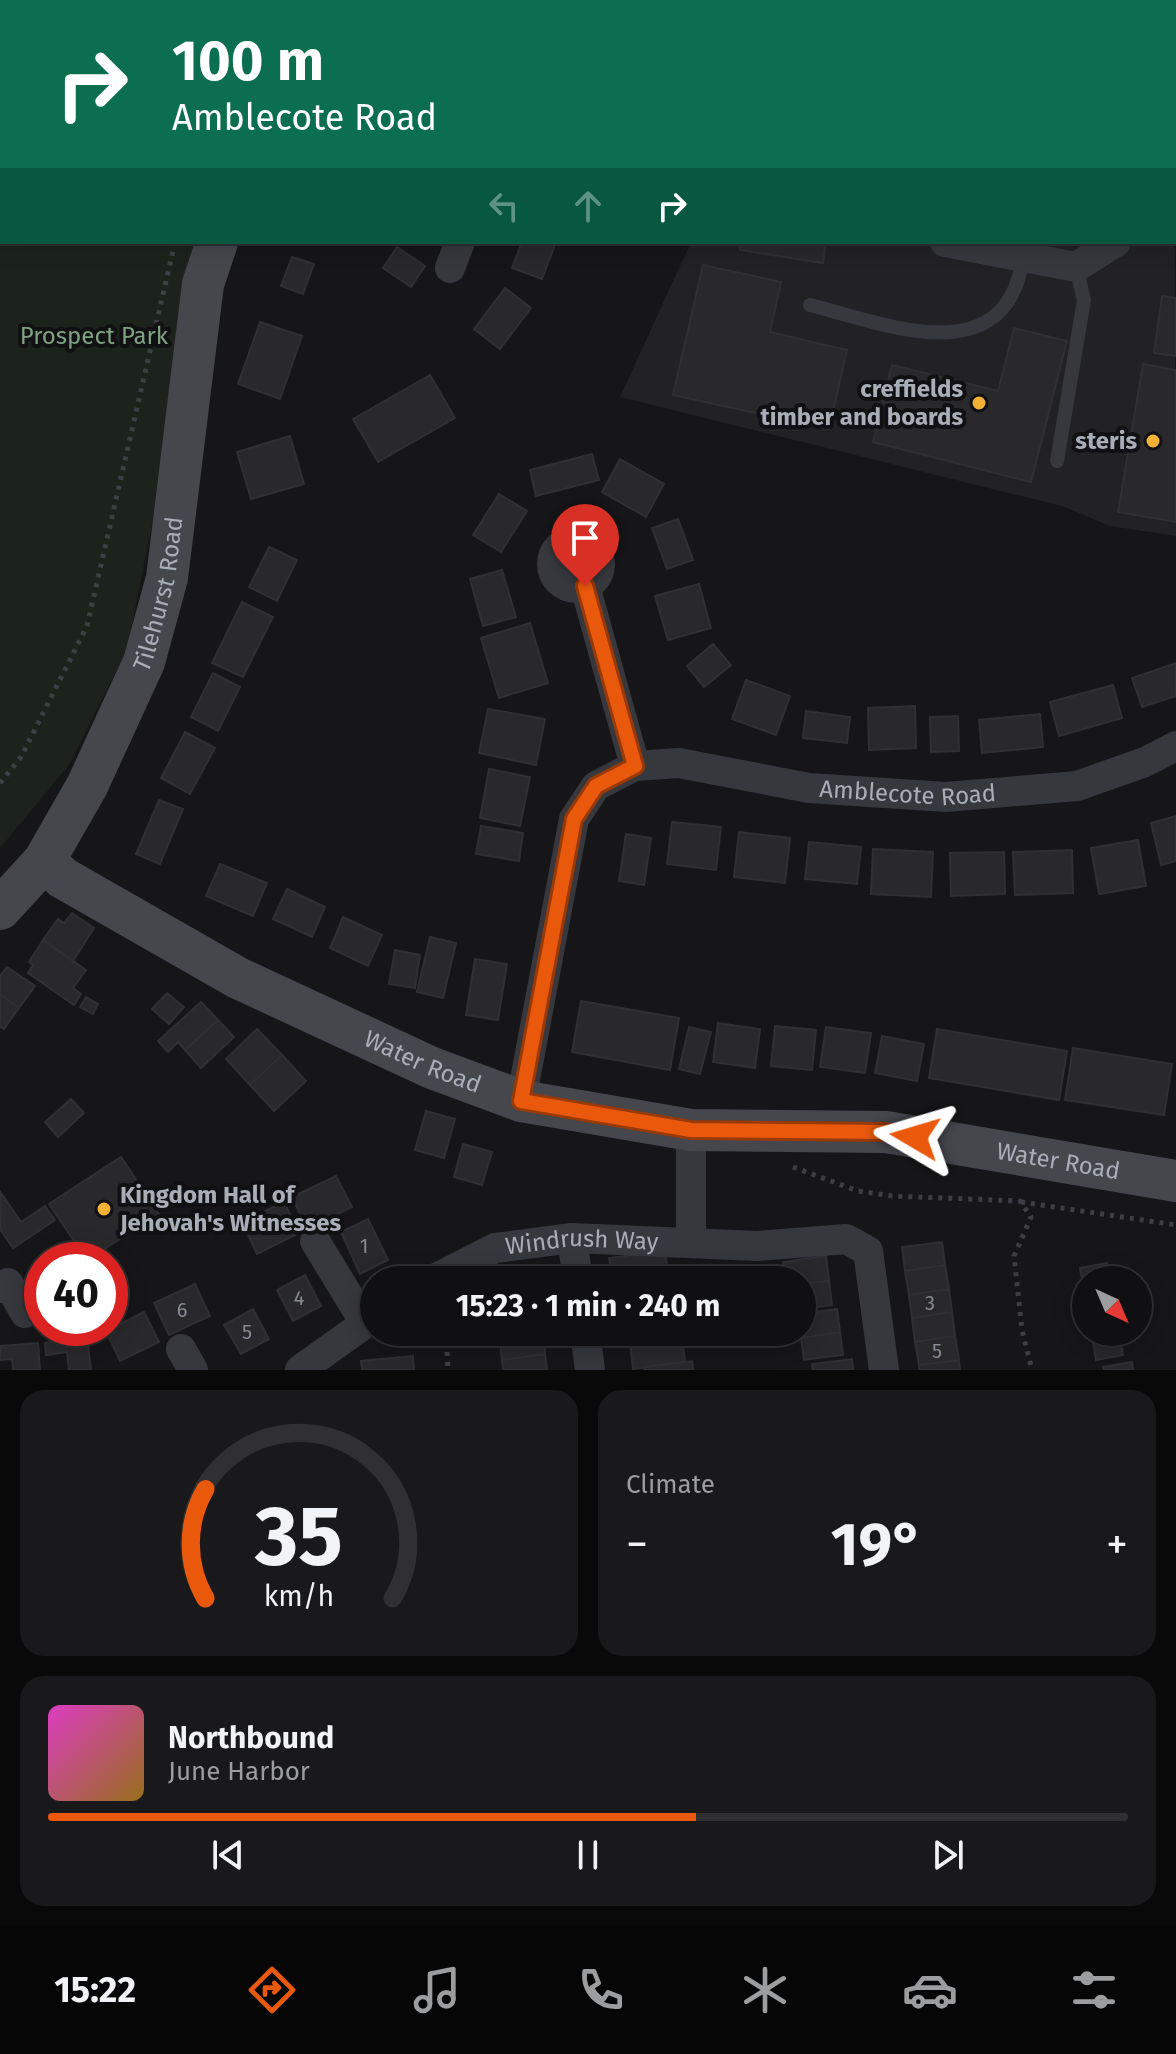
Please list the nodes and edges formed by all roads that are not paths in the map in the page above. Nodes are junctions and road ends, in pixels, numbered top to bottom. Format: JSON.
{"nodes":[{"id":1,"x":216,"y":244,"type":"edge"},
{"id":2,"x":955,"y":244,"type":"edge"},
{"id":3,"x":1113,"y":244,"type":"edge"},
{"id":4,"x":1023,"y":257,"type":"junction"},
{"id":5,"x":1076,"y":267,"type":"junction"},
{"id":6,"x":810,"y":305,"type":"dead end"},
{"id":7,"x":1057,"y":461,"type":"dead end"},
{"id":8,"x":585,"y":586,"type":"dead end"},
{"id":9,"x":1176,"y":746,"type":"edge"},
{"id":10,"x":635,"y":766,"type":"junction"},
{"id":11,"x":44,"y":861,"type":"junction"},
{"id":12,"x":0,"y":909,"type":"edge"},
{"id":13,"x":521,"y":1101,"type":"junction"},
{"id":14,"x":691,"y":1130,"type":"junction"},
{"id":15,"x":1176,"y":1181,"type":"edge"},
{"id":16,"x":572,"y":1238,"type":"junction"},
{"id":17,"x":315,"y":1241,"type":"dead end"},
{"id":18,"x":691,"y":1243,"type":"junction"},
{"id":19,"x":460,"y":1266,"type":"edge"},
{"id":20,"x":576,"y":1266,"type":"edge"},
{"id":21,"x":0,"y":1288,"type":"edge"},
{"id":22,"x":360,"y":1306,"type":"edge"},
{"id":23,"x":24,"y":1311,"type":"edge"},
{"id":24,"x":360,"y":1327,"type":"edge"},
{"id":25,"x":587,"y":1346,"type":"edge"},
{"id":26,"x":300,"y":1370,"type":"edge"},
{"id":27,"x":590,"y":1370,"type":"edge"},
{"id":28,"x":884,"y":1370,"type":"edge"}],
"edges":[{"from":1,"to":11,"type":"street","name":"Tilehurst Road"},
{"from":2,"to":4,"type":"street"},
{"from":3,"to":5,"type":"street"},
{"from":4,"to":5,"type":"street"},
{"from":4,"to":6,"type":"lane"},
{"from":5,"to":7,"type":"lane"},
{"from":8,"to":10,"type":"street"},
{"from":9,"to":10,"type":"street","name":"Amblecote Road"},
{"from":10,"to":13,"type":"street","name":"Amblecote Road"},
{"from":11,"to":12,"type":"street","name":"Tilehurst Road"},
{"from":11,"to":13,"type":"street","name":"Water Road"},
{"from":13,"to":14,"type":"street","name":"Water Road"},
{"from":14,"to":15,"type":"street","name":"Water Road"},
{"from":14,"to":18,"type":"street","name":"Windrush Way"},
{"from":16,"to":18,"type":"street","name":"Windrush Way"},
{"from":16,"to":19,"type":"street","name":"Windrush Way"},
{"from":16,"to":20,"type":"street"},
{"from":17,"to":22,"type":"street"},
{"from":18,"to":28,"type":"street","name":"Windrush Way"},
{"from":21,"to":23,"type":"street"},
{"from":24,"to":26,"type":"street"},
{"from":25,"to":27,"type":"street"}]}
